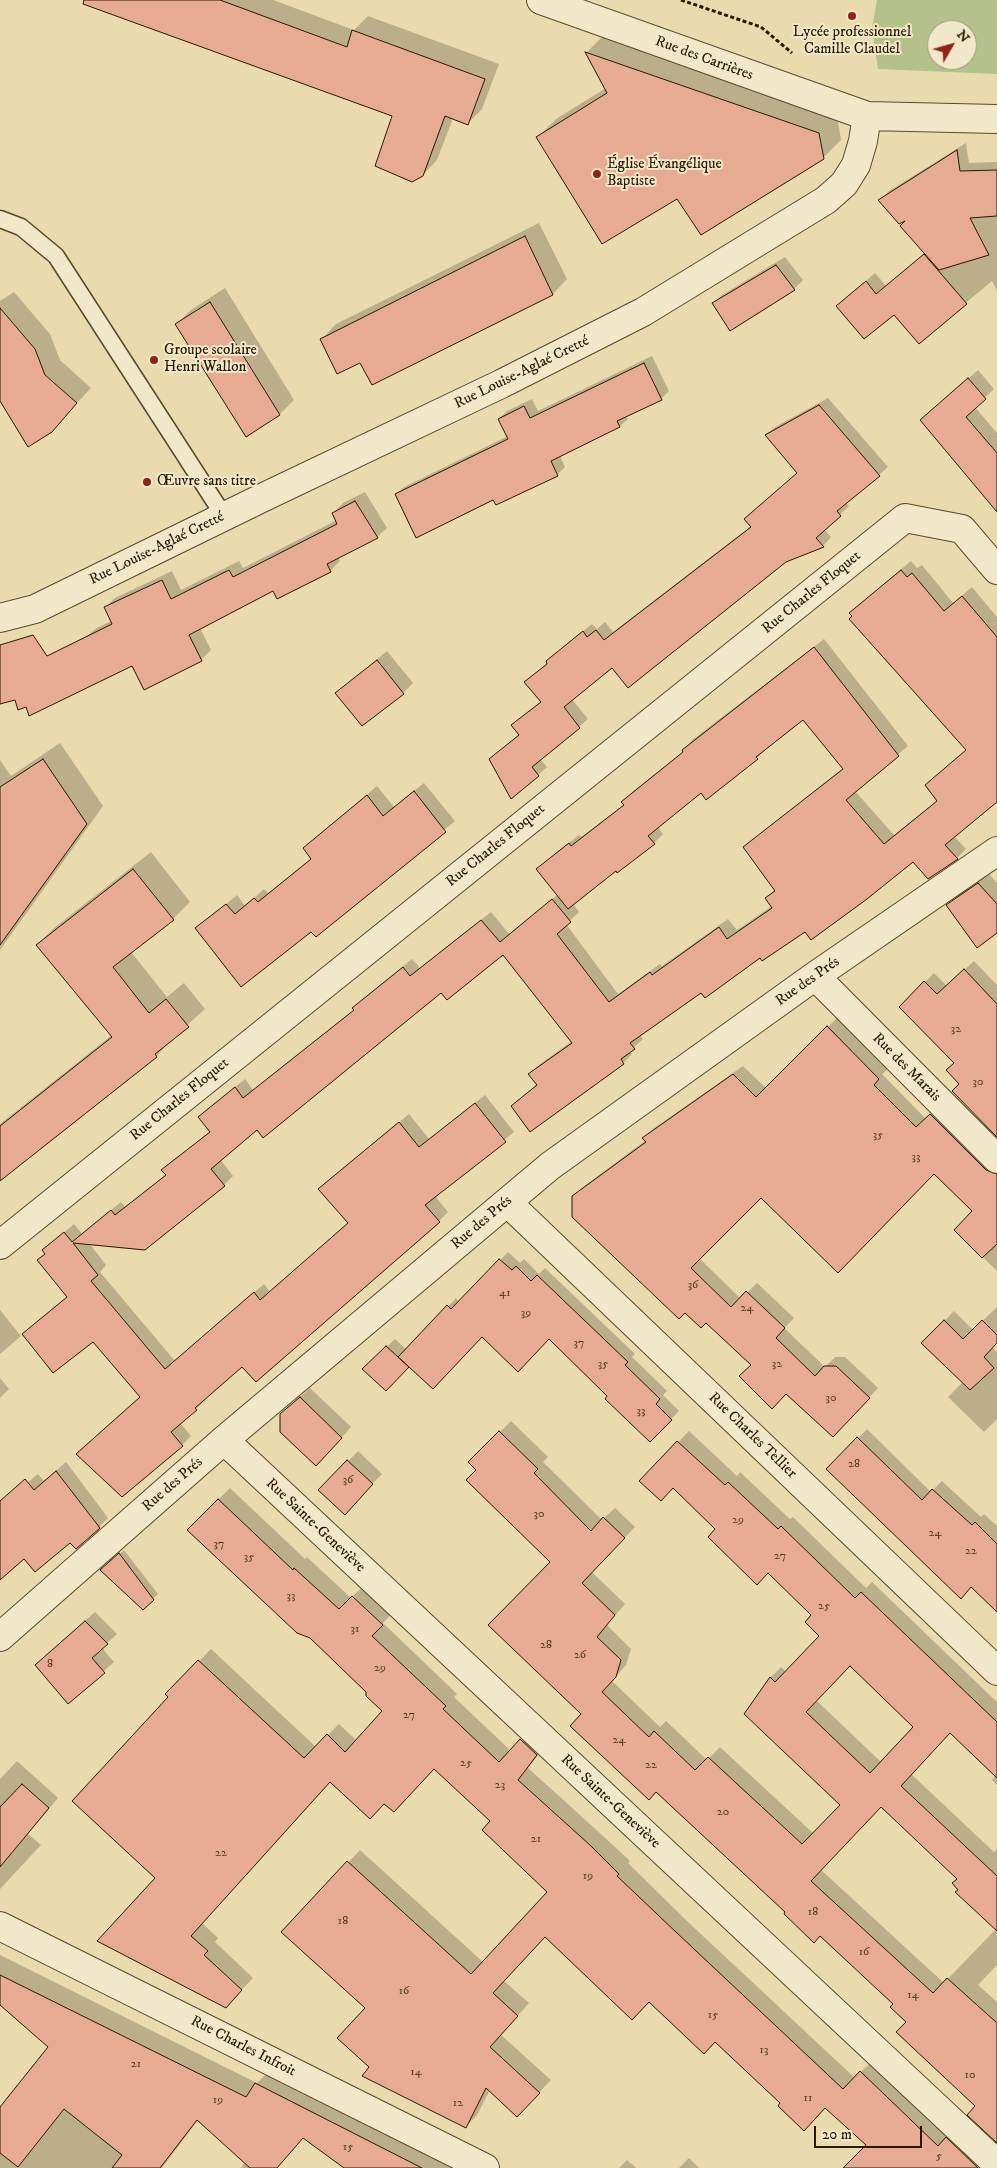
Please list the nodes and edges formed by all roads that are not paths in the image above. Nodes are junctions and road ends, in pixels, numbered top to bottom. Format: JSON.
{"nodes":[{"id":1,"x":541,"y":0,"type":"edge"},
{"id":2,"x":867,"y":116,"type":"junction"},
{"id":3,"x":997,"y":119,"type":"edge"},
{"id":4,"x":0,"y":219,"type":"edge"},
{"id":5,"x":224,"y":516,"type":"junction"},
{"id":6,"x":997,"y":570,"type":"edge"},
{"id":7,"x":0,"y":618,"type":"edge"},
{"id":8,"x":997,"y":851,"type":"edge"},
{"id":9,"x":815,"y":976,"type":"junction"},
{"id":10,"x":997,"y":1159,"type":"edge"},
{"id":11,"x":507,"y":1202,"type":"junction"},
{"id":12,"x":0,"y":1246,"type":"edge"},
{"id":13,"x":224,"y":1440,"type":"junction"},
{"id":14,"x":0,"y":1637,"type":"edge"},
{"id":15,"x":997,"y":1671,"type":"edge"},
{"id":16,"x":0,"y":1926,"type":"edge"},
{"id":17,"x":997,"y":2164,"type":"edge"},
{"id":18,"x":485,"y":2168,"type":"edge"}],
"edges":[{"from":1,"to":2,"type":"street","name":"Rue des Carrières"},
{"from":2,"to":3,"type":"street"},
{"from":2,"to":5,"type":"street","name":"Rue Louise-Aglaé Cretté"},
{"from":4,"to":5,"type":"lane"},
{"from":5,"to":7,"type":"street","name":"Rue Louise-Aglaé Cretté"},
{"from":6,"to":12,"type":"street","name":"Rue Charles Floquet"},
{"from":8,"to":9,"type":"street","name":"Rue des Prés"},
{"from":9,"to":10,"type":"street","name":"Rue des Marais"},
{"from":9,"to":11,"type":"street","name":"Rue des Prés"},
{"from":11,"to":13,"type":"street","name":"Rue des Prés"},
{"from":11,"to":15,"type":"street","name":"Rue Charles Tellier"},
{"from":13,"to":14,"type":"street","name":"Rue des Prés"},
{"from":13,"to":17,"type":"street","name":"Rue Sainte-Geneviève"},
{"from":16,"to":18,"type":"street","name":"Rue Charles Infroit"}]}
